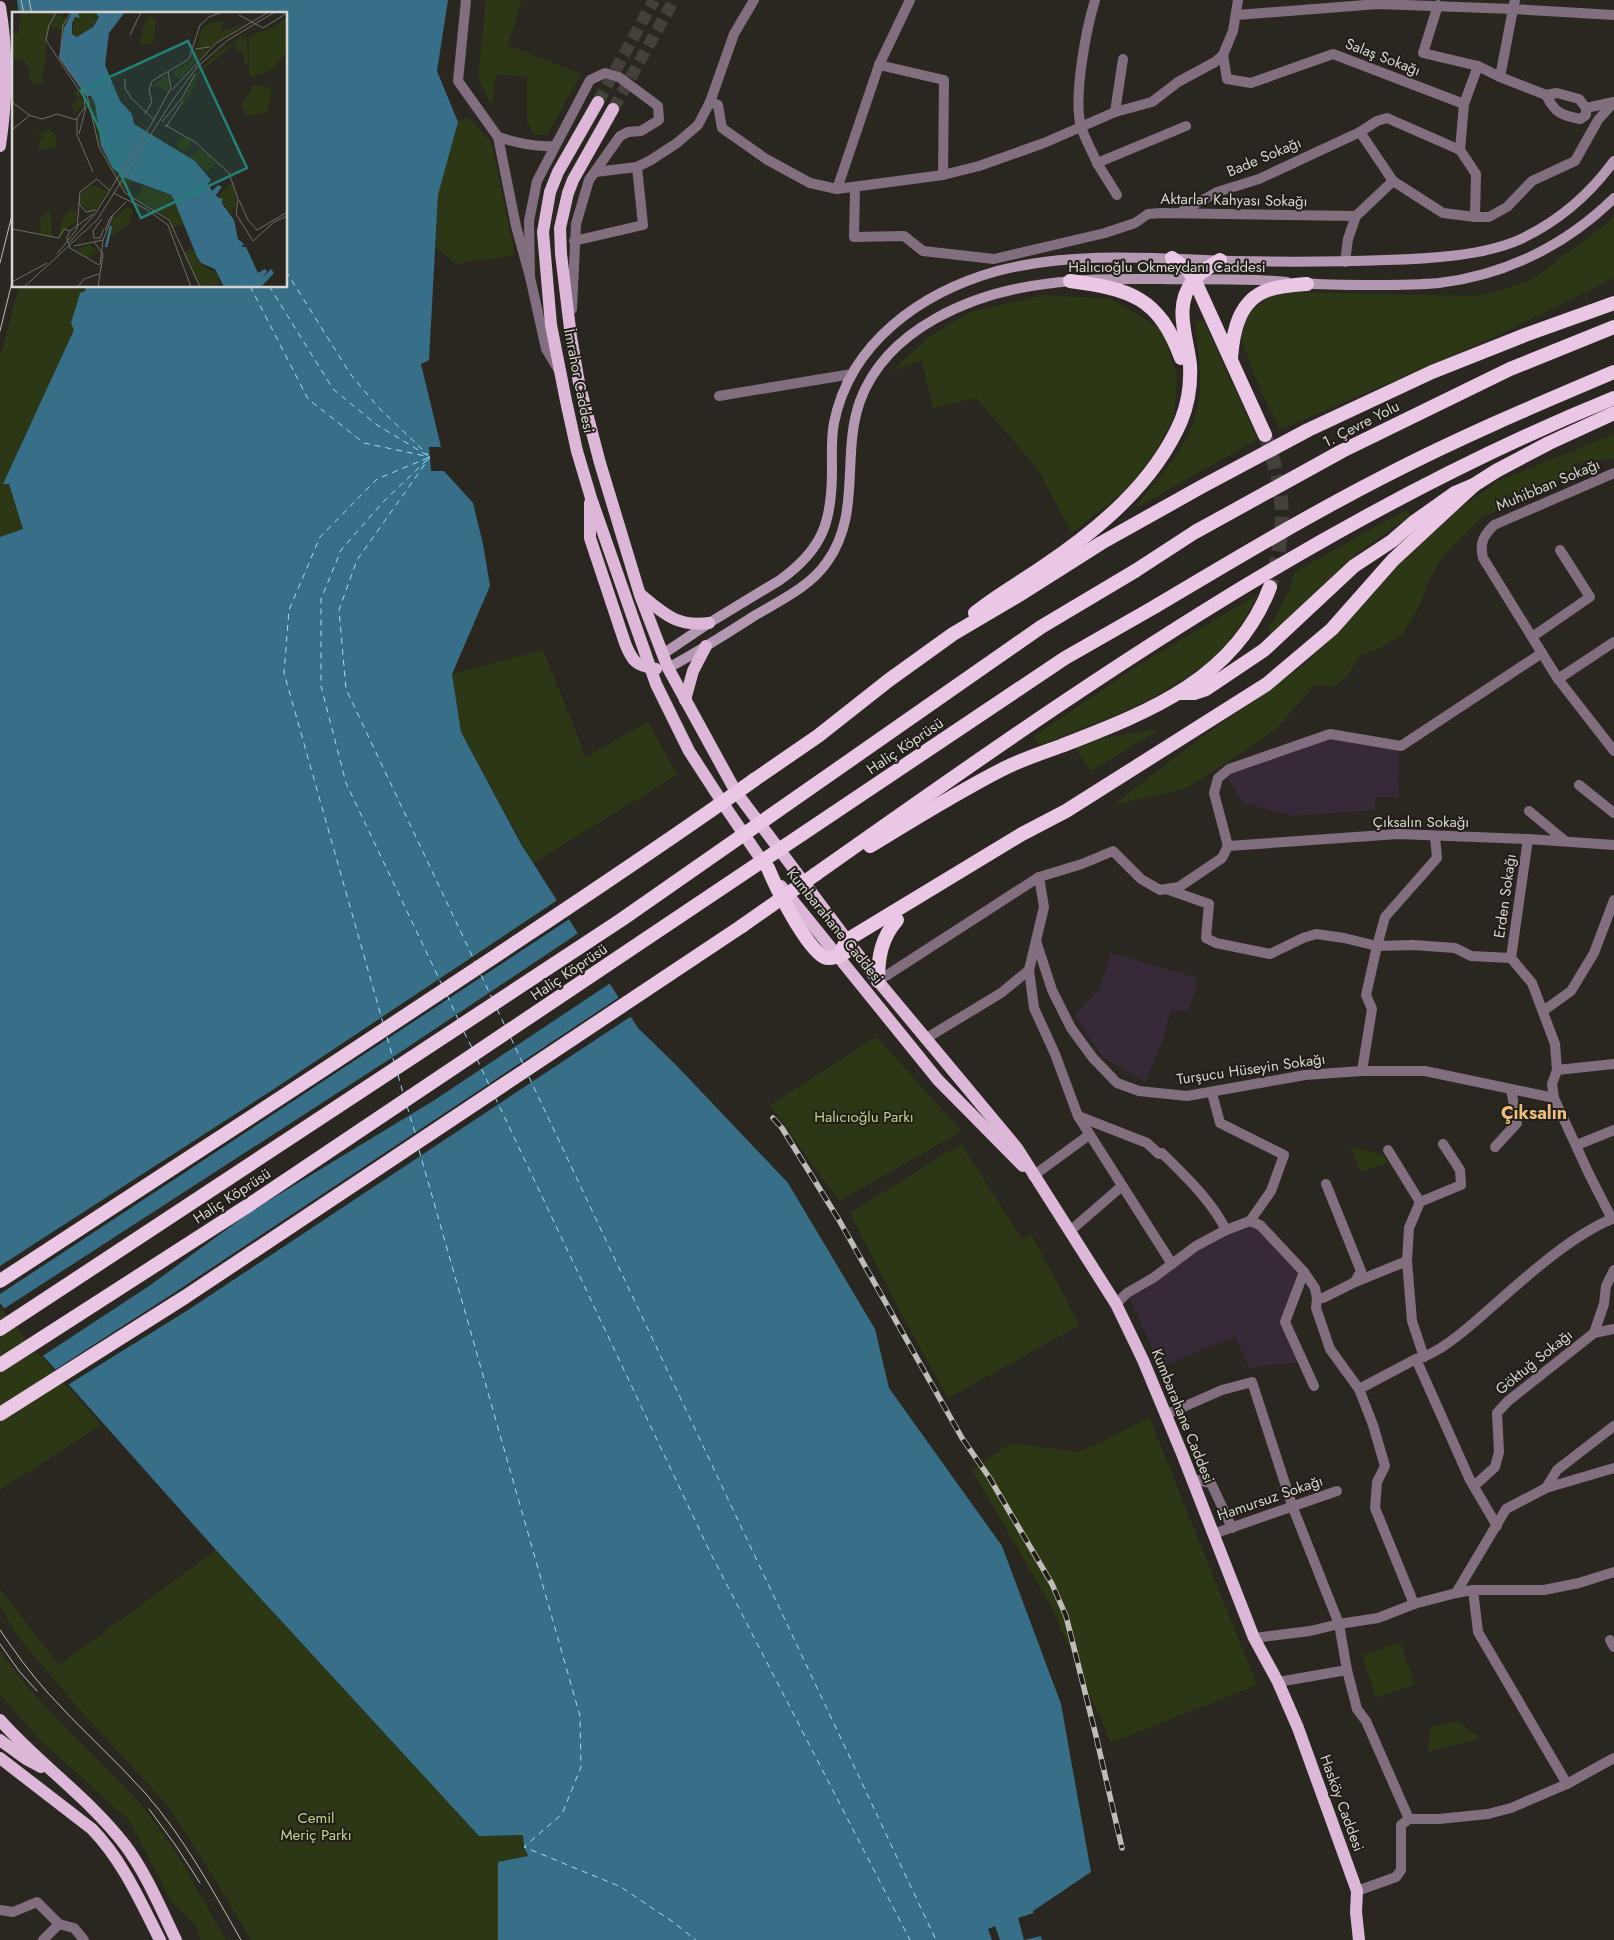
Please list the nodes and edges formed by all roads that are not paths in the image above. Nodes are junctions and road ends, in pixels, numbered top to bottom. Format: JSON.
{"nodes":[{"id":1,"x":466,"y":0,"type":"edge"},
{"id":2,"x":754,"y":0,"type":"edge"},
{"id":3,"x":910,"y":0,"type":"edge"},
{"id":4,"x":1095,"y":0,"type":"edge"},
{"id":5,"x":1238,"y":0,"type":"edge"},
{"id":6,"x":1438,"y":5,"type":"junction"},
{"id":7,"x":1514,"y":5,"type":"edge"},
{"id":8,"x":0,"y":7,"type":"edge"},
{"id":9,"x":1237,"y":15,"type":"junction"},
{"id":10,"x":1614,"y":15,"type":"edge"},
{"id":11,"x":1223,"y":55,"type":"junction"},
{"id":12,"x":1123,"y":59,"type":"dead end"},
{"id":13,"x":879,"y":65,"type":"junction"},
{"id":14,"x":1478,"y":66,"type":"junction"},
{"id":15,"x":1500,"y":77,"type":"junction"},
{"id":16,"x":1546,"y":95,"type":"junction"},
{"id":17,"x":598,"y":102,"type":"tunnel mouth"},
{"id":18,"x":710,"y":102,"type":"junction"},
{"id":19,"x":1614,"y":102,"type":"edge"},
{"id":20,"x":1464,"y":104,"type":"junction"},
{"id":21,"x":1586,"y":108,"type":"junction"},
{"id":22,"x":613,"y":109,"type":"tunnel mouth"},
{"id":23,"x":1115,"y":112,"type":"junction"},
{"id":24,"x":1186,"y":126,"type":"dead end"},
{"id":25,"x":1081,"y":127,"type":"junction"},
{"id":26,"x":1360,"y":132,"type":"junction"},
{"id":27,"x":498,"y":137,"type":"junction"},
{"id":28,"x":0,"y":146,"type":"edge"},
{"id":29,"x":555,"y":146,"type":"junction"},
{"id":30,"x":1460,"y":150,"type":"junction"},
{"id":31,"x":1097,"y":162,"type":"junction"},
{"id":32,"x":1613,"y":163,"type":"edge"},
{"id":33,"x":637,"y":167,"type":"junction"},
{"id":34,"x":595,"y":172,"type":"junction"},
{"id":35,"x":943,"y":175,"type":"junction"},
{"id":36,"x":1394,"y":182,"type":"junction"},
{"id":37,"x":855,"y":188,"type":"junction"},
{"id":38,"x":837,"y":189,"type":"junction"},
{"id":39,"x":1117,"y":195,"type":"dead end"},
{"id":40,"x":1614,"y":198,"type":"edge"},
{"id":41,"x":1180,"y":212,"type":"junction"},
{"id":42,"x":1356,"y":216,"type":"junction"},
{"id":43,"x":1475,"y":217,"type":"junction"},
{"id":44,"x":574,"y":241,"type":"junction"},
{"id":45,"x":1172,"y":258,"type":"junction"},
{"id":46,"x":994,"y":259,"type":"junction"},
{"id":47,"x":1220,"y":260,"type":"junction"},
{"id":48,"x":1344,"y":262,"type":"junction"},
{"id":49,"x":997,"y":271,"type":"junction"},
{"id":50,"x":530,"y":277,"type":"junction"},
{"id":51,"x":1194,"y":279,"type":"junction"},
{"id":52,"x":1070,"y":281,"type":"junction"},
{"id":53,"x":1307,"y":284,"type":"junction"},
{"id":54,"x":1614,"y":304,"type":"edge"},
{"id":55,"x":1614,"y":327,"type":"edge"},
{"id":56,"x":571,"y":337,"type":"junction"},
{"id":57,"x":1231,"y":358,"type":"junction"},
{"id":58,"x":560,"y":372,"type":"junction"},
{"id":59,"x":1614,"y":372,"type":"edge"},
{"id":60,"x":852,"y":374,"type":"junction"},
{"id":61,"x":1190,"y":384,"type":"junction"},
{"id":62,"x":719,"y":396,"type":"dead end"},
{"id":63,"x":1614,"y":398,"type":"edge"},
{"id":64,"x":1614,"y":413,"type":"edge"},
{"id":65,"x":1265,"y":435,"type":"tunnel mouth"},
{"id":66,"x":1614,"y":473,"type":"edge"},
{"id":67,"x":1474,"y":485,"type":"junction"},
{"id":68,"x":1560,"y":550,"type":"dead end"},
{"id":69,"x":1135,"y":571,"type":"joint"},
{"id":70,"x":1270,"y":587,"type":"tunnel mouth"},
{"id":71,"x":640,"y":595,"type":"junction"},
{"id":72,"x":709,"y":623,"type":"junction"},
{"id":73,"x":953,"y":634,"type":"junction"},
{"id":74,"x":1532,"y":637,"type":"junction"},
{"id":75,"x":1613,"y":645,"type":"edge"},
{"id":76,"x":706,"y":646,"type":"junction"},
{"id":77,"x":1542,"y":653,"type":"junction"},
{"id":78,"x":663,"y":654,"type":"junction"},
{"id":79,"x":651,"y":668,"type":"junction"},
{"id":80,"x":668,"y":668,"type":"junction"},
{"id":81,"x":1558,"y":679,"type":"junction"},
{"id":82,"x":1179,"y":693,"type":"junction"},
{"id":83,"x":685,"y":700,"type":"junction"},
{"id":84,"x":1612,"y":746,"type":"edge"},
{"id":85,"x":1579,"y":785,"type":"dead end"},
{"id":86,"x":1066,"y":811,"type":"junction"},
{"id":87,"x":1529,"y":811,"type":"dead end"},
{"id":88,"x":1614,"y":813,"type":"edge"},
{"id":89,"x":1435,"y":837,"type":"junction"},
{"id":90,"x":1528,"y":838,"type":"junction"},
{"id":91,"x":1564,"y":840,"type":"junction"},
{"id":92,"x":1614,"y":845,"type":"edge"},
{"id":93,"x":1228,"y":846,"type":"junction"},
{"id":94,"x":768,"y":868,"type":"joint"},
{"id":95,"x":816,"y":874,"type":"junction"},
{"id":96,"x":1039,"y":877,"type":"junction"},
{"id":97,"x":1164,"y":889,"type":"junction"},
{"id":98,"x":1614,"y":900,"type":"edge"},
{"id":99,"x":897,"y":920,"type":"junction"},
{"id":100,"x":1036,"y":940,"type":"junction"},
{"id":101,"x":850,"y":944,"type":"junction"},
{"id":102,"x":1377,"y":946,"type":"junction"},
{"id":103,"x":838,"y":956,"type":"junction"},
{"id":104,"x":1511,"y":958,"type":"junction"},
{"id":105,"x":1029,"y":970,"type":"junction"},
{"id":106,"x":878,"y":981,"type":"junction"},
{"id":107,"x":1543,"y":1011,"type":"junction"},
{"id":108,"x":925,"y":1039,"type":"junction"},
{"id":109,"x":1614,"y":1064,"type":"edge"},
{"id":110,"x":1557,"y":1070,"type":"junction"},
{"id":111,"x":1362,"y":1072,"type":"junction"},
{"id":112,"x":1511,"y":1089,"type":"junction"},
{"id":113,"x":1212,"y":1093,"type":"junction"},
{"id":114,"x":1554,"y":1098,"type":"junction"},
{"id":115,"x":1078,"y":1116,"type":"junction"},
{"id":116,"x":1614,"y":1130,"type":"edge"},
{"id":117,"x":1089,"y":1135,"type":"junction"},
{"id":118,"x":1443,"y":1144,"type":"dead end"},
{"id":119,"x":1577,"y":1145,"type":"junction"},
{"id":120,"x":1495,"y":1147,"type":"dead end"},
{"id":121,"x":1388,"y":1150,"type":"dead end"},
{"id":122,"x":1033,"y":1176,"type":"junction"},
{"id":123,"x":1326,"y":1184,"type":"dead end"},
{"id":124,"x":1122,"y":1186,"type":"junction"},
{"id":125,"x":1420,"y":1202,"type":"junction"},
{"id":126,"x":1613,"y":1218,"type":"edge"},
{"id":127,"x":1250,"y":1221,"type":"junction"},
{"id":128,"x":1226,"y":1230,"type":"junction"},
{"id":129,"x":1070,"y":1231,"type":"junction"},
{"id":130,"x":1407,"y":1261,"type":"junction"},
{"id":131,"x":1172,"y":1264,"type":"junction"},
{"id":132,"x":1614,"y":1270,"type":"edge"},
{"id":133,"x":1304,"y":1272,"type":"junction"},
{"id":134,"x":0,"y":1281,"type":"edge"},
{"id":135,"x":1355,"y":1282,"type":"junction"},
{"id":136,"x":1317,"y":1298,"type":"junction"},
{"id":137,"x":1116,"y":1304,"type":"junction"},
{"id":138,"x":0,"y":1329,"type":"edge"},
{"id":139,"x":1614,"y":1329,"type":"edge"},
{"id":140,"x":1594,"y":1333,"type":"junction"},
{"id":141,"x":1420,"y":1358,"type":"junction"},
{"id":142,"x":0,"y":1364,"type":"edge"},
{"id":143,"x":1314,"y":1386,"type":"dead end"},
{"id":144,"x":1359,"y":1389,"type":"junction"},
{"id":145,"x":0,"y":1414,"type":"edge"},
{"id":146,"x":1165,"y":1416,"type":"junction"},
{"id":147,"x":1614,"y":1426,"type":"edge"},
{"id":148,"x":1614,"y":1468,"type":"edge"},
{"id":149,"x":1192,"y":1479,"type":"junction"},
{"id":150,"x":1474,"y":1486,"type":"junction"},
{"id":151,"x":1546,"y":1488,"type":"junction"},
{"id":152,"x":1337,"y":1491,"type":"dead end"},
{"id":153,"x":1293,"y":1508,"type":"junction"},
{"id":154,"x":1496,"y":1526,"type":"junction"},
{"id":155,"x":1232,"y":1528,"type":"junction"},
{"id":156,"x":1213,"y":1534,"type":"junction"},
{"id":157,"x":1614,"y":1572,"type":"edge"},
{"id":158,"x":1473,"y":1590,"type":"junction"},
{"id":159,"x":1456,"y":1593,"type":"junction"},
{"id":160,"x":1414,"y":1604,"type":"junction"},
{"id":161,"x":1339,"y":1624,"type":"junction"},
{"id":162,"x":1254,"y":1638,"type":"junction"},
{"id":163,"x":1347,"y":1670,"type":"junction"},
{"id":164,"x":1278,"y":1682,"type":"junction"},
{"id":165,"x":0,"y":1720,"type":"edge"},
{"id":166,"x":0,"y":1740,"type":"edge"},
{"id":167,"x":0,"y":1758,"type":"edge"},
{"id":168,"x":1614,"y":1758,"type":"edge"},
{"id":169,"x":52,"y":1773,"type":"junction"},
{"id":170,"x":1567,"y":1784,"type":"junction"},
{"id":171,"x":1408,"y":1819,"type":"junction"},
{"id":172,"x":1357,"y":1891,"type":"junction"},
{"id":173,"x":0,"y":1910,"type":"edge"},
{"id":174,"x":59,"y":1924,"type":"junction"},
{"id":175,"x":43,"y":1940,"type":"edge"},
{"id":176,"x":84,"y":1940,"type":"edge"},
{"id":177,"x":160,"y":1940,"type":"edge"},
{"id":178,"x":176,"y":1940,"type":"edge"},
{"id":179,"x":1359,"y":1940,"type":"edge"}],
"edges":[{"from":1,"to":27,"type":"street"},
{"from":2,"to":18,"type":"street"},
{"from":3,"to":13,"type":"street"},
{"from":4,"to":25,"type":"street"},
{"from":5,"to":9,"type":"street"},
{"from":6,"to":7,"type":"street"},
{"from":6,"to":9,"type":"street"},
{"from":6,"to":14,"type":"street"},
{"from":7,"to":10,"type":"street"},
{"from":7,"to":15,"type":"street"},
{"from":8,"to":28,"type":"main road"},
{"from":9,"to":11,"type":"street"},
{"from":11,"to":20,"type":"street","name":"Salaş Sokağı"},
{"from":11,"to":23,"type":"street"},
{"from":12,"to":23,"type":"street"},
{"from":13,"to":35,"type":"street"},
{"from":13,"to":38,"type":"street"},
{"from":14,"to":15,"type":"street"},
{"from":14,"to":20,"type":"street"},
{"from":15,"to":16,"type":"street"},
{"from":16,"to":21,"type":"street"},
{"from":16,"to":21,"type":"street"},
{"from":17,"to":58,"type":"main road","name":"İmrahor Caddesi"},
{"from":18,"to":33,"type":"street"},
{"from":18,"to":38,"type":"street"},
{"from":19,"to":21,"type":"street"},
{"from":19,"to":43,"type":"street"},
{"from":20,"to":30,"type":"street"},
{"from":22,"to":56,"type":"main road","name":"İmrahor Caddesi"},
{"from":23,"to":25,"type":"street"},
{"from":24,"to":31,"type":"street"},
{"from":25,"to":31,"type":"street"},
{"from":25,"to":35,"type":"street"},
{"from":26,"to":30,"type":"street","name":"Bade Sokağı"},
{"from":26,"to":36,"type":"street"},
{"from":26,"to":41,"type":"street","name":"Bade Sokağı"},
{"from":27,"to":29,"type":"street"},
{"from":27,"to":50,"type":"street"},
{"from":29,"to":34,"type":"street"},
{"from":29,"to":50,"type":"street"},
{"from":30,"to":43,"type":"street"},
{"from":31,"to":39,"type":"street"},
{"from":32,"to":48,"type":"main road","name":"Halıcıoğlu Okmeydanı Caddesi"},
{"from":33,"to":34,"type":"street"},
{"from":33,"to":44,"type":"street"},
{"from":34,"to":44,"type":"street"},
{"from":35,"to":37,"type":"street"},
{"from":36,"to":42,"type":"street"},
{"from":36,"to":43,"type":"street"},
{"from":37,"to":38,"type":"street"},
{"from":37,"to":46,"type":"street","name":"Aktarlar Kahyası Sokağı"},
{"from":40,"to":53,"type":"main road","name":"Halıcıoğlu Okmeydanı Caddesi"},
{"from":41,"to":42,"type":"street","name":"Aktarlar Kahyası Sokağı"},
{"from":41,"to":46,"type":"street","name":"Aktarlar Kahyası Sokağı"},
{"from":42,"to":48,"type":"street"},
{"from":44,"to":56,"type":"street"},
{"from":45,"to":47,"type":"main road","name":"Halıcıoğlu Okmeydanı Caddesi"},
{"from":45,"to":49,"type":"main road","name":"Halıcıoğlu Okmeydanı Caddesi"},
{"from":45,"to":51,"type":"highway"},
{"from":46,"to":49,"type":"street"},
{"from":47,"to":48,"type":"main road","name":"Halıcıoğlu Okmeydanı Caddesi"},
{"from":47,"to":51,"type":"highway"},
{"from":49,"to":60,"type":"main road","name":"Halıcıoğlu Okmeydanı Caddesi"},
{"from":50,"to":58,"type":"street"},
{"from":51,"to":52,"type":"main road","name":"Halıcıoğlu Okmeydanı Caddesi"},
{"from":51,"to":53,"type":"main road","name":"Halıcıoğlu Okmeydanı Caddesi"},
{"from":51,"to":57,"type":"highway"},
{"from":51,"to":61,"type":"highway"},
{"from":52,"to":61,"type":"highway"},
{"from":52,"to":76,"type":"main road","name":"Halıcıoğlu Okmeydanı Caddesi"},
{"from":53,"to":57,"type":"highway"},
{"from":54,"to":73,"type":"highway"},
{"from":55,"to":69,"type":"highway","name":"1. Çevre Yolu"},
{"from":56,"to":71,"type":"main road","name":"İmrahor Caddesi"},
{"from":57,"to":65,"type":"highway"},
{"from":58,"to":79,"type":"main road","name":"İmrahor Caddesi"},
{"from":59,"to":142,"type":"highway","name":"Haliç Köprüsü","bridge":true},
{"from":60,"to":62,"type":"street"},
{"from":60,"to":72,"type":"main road","name":"Halıcıoğlu Okmeydanı Caddesi"},
{"from":61,"to":73,"type":"highway"},
{"from":63,"to":95,"type":"highway"},
{"from":64,"to":67,"type":"highway"},
{"from":66,"to":74,"type":"street","name":"Muhibban Sokağı"},
{"from":67,"to":82,"type":"highway"},
{"from":67,"to":86,"type":"highway"},
{"from":68,"to":74,"type":"street"},
{"from":69,"to":138,"type":"highway","name":"Haliç Köprüsü","bridge":true},
{"from":70,"to":82,"type":"highway"},
{"from":71,"to":72,"type":"main road"},
{"from":71,"to":78,"type":"main road","name":"İmrahor Caddesi"},
{"from":72,"to":78,"type":"main road","name":"Halıcıoğlu Okmeydanı Caddesi"},
{"from":73,"to":134,"type":"highway","bridge":true},
{"from":74,"to":77,"type":"street","name":"Muhibban Sokağı"},
{"from":75,"to":81,"type":"street"},
{"from":76,"to":80,"type":"main road","name":"Halıcıoğlu Okmeydanı Caddesi"},
{"from":76,"to":83,"type":"main road"},
{"from":77,"to":81,"type":"street","name":"Muhibban Sokağı"},
{"from":77,"to":93,"type":"street"},
{"from":78,"to":79,"type":"main road"},
{"from":78,"to":80,"type":"main road","name":"İmrahor Caddesi"},
{"from":79,"to":80,"type":"main road"},
{"from":79,"to":94,"type":"main road","name":"Kumbarahane Caddesi"},
{"from":80,"to":83,"type":"main road","name":"Kumbarahane Caddesi"},
{"from":81,"to":84,"type":"street","name":"Muhibban Sokağı"},
{"from":82,"to":95,"type":"highway"},
{"from":83,"to":101,"type":"main road","name":"Kumbarahane Caddesi"},
{"from":85,"to":88,"type":"street"},
{"from":86,"to":99,"type":"highway"},
{"from":86,"to":101,"type":"highway"},
{"from":87,"to":91,"type":"street"},
{"from":89,"to":90,"type":"street","name":"Çıksalın Sokağı"},
{"from":89,"to":93,"type":"street","name":"Çıksalın Sokağı"},
{"from":89,"to":102,"type":"street"},
{"from":90,"to":91,"type":"street","name":"Çıksalın Sokağı"},
{"from":90,"to":104,"type":"street","name":"Erden Sokağı"},
{"from":91,"to":92,"type":"street","name":"Çıksalın Sokağı"},
{"from":93,"to":97,"type":"street"},
{"from":94,"to":103,"type":"highway"},
{"from":95,"to":145,"type":"highway","bridge":true},
{"from":96,"to":97,"type":"street"},
{"from":96,"to":100,"type":"street"},
{"from":96,"to":106,"type":"street"},
{"from":97,"to":102,"type":"street"},
{"from":98,"to":107,"type":"street"},
{"from":99,"to":101,"type":"highway"},
{"from":99,"to":106,"type":"highway"},
{"from":100,"to":105,"type":"street"},
{"from":100,"to":113,"type":"street","name":"Turşucu Hüseyin Sokağı"},
{"from":101,"to":103,"type":"highway"},
{"from":101,"to":106,"type":"main road","name":"Kumbarahane Caddesi"},
{"from":102,"to":104,"type":"street"},
{"from":102,"to":111,"type":"street"},
{"from":103,"to":122,"type":"main road","name":"Kumbarahane Caddesi"},
{"from":104,"to":107,"type":"street"},
{"from":105,"to":108,"type":"street"},
{"from":105,"to":115,"type":"street"},
{"from":106,"to":108,"type":"main road","name":"Kumbarahane Caddesi"},
{"from":107,"to":110,"type":"street"},
{"from":108,"to":122,"type":"main road","name":"Kumbarahane Caddesi"},
{"from":109,"to":110,"type":"street"},
{"from":110,"to":114,"type":"street"},
{"from":111,"to":112,"type":"street","name":"Turşucu Hüseyin Sokağı"},
{"from":111,"to":113,"type":"street","name":"Turşucu Hüseyin Sokağı"},
{"from":112,"to":114,"type":"street","name":"Turşucu Hüseyin Sokağı"},
{"from":112,"to":120,"type":"street"},
{"from":113,"to":127,"type":"street"},
{"from":114,"to":119,"type":"street"},
{"from":115,"to":117,"type":"street"},
{"from":115,"to":128,"type":"street"},
{"from":116,"to":119,"type":"street"},
{"from":117,"to":122,"type":"street"},
{"from":117,"to":124,"type":"street"},
{"from":118,"to":125,"type":"street"},
{"from":119,"to":126,"type":"street"},
{"from":121,"to":125,"type":"street"},
{"from":122,"to":129,"type":"main road","name":"Kumbarahane Caddesi"},
{"from":123,"to":135,"type":"street"},
{"from":124,"to":129,"type":"street"},
{"from":124,"to":131,"type":"street"},
{"from":125,"to":130,"type":"street"},
{"from":126,"to":141,"type":"street"},
{"from":127,"to":128,"type":"street"},
{"from":127,"to":133,"type":"street"},
{"from":128,"to":131,"type":"street"},
{"from":129,"to":137,"type":"main road","name":"Kumbarahane Caddesi"},
{"from":130,"to":135,"type":"street"},
{"from":130,"to":141,"type":"street"},
{"from":131,"to":137,"type":"street"},
{"from":132,"to":140,"type":"street"},
{"from":133,"to":136,"type":"street"},
{"from":133,"to":143,"type":"street"},
{"from":135,"to":136,"type":"street"},
{"from":136,"to":144,"type":"street"},
{"from":137,"to":146,"type":"main road","name":"Kumbarahane Caddesi"},
{"from":139,"to":140,"type":"street","name":"Göktuğ Sokağı"},
{"from":140,"to":150,"type":"street","name":"Göktuğ Sokağı"},
{"from":141,"to":144,"type":"street"},
{"from":141,"to":150,"type":"street"},
{"from":144,"to":160,"type":"street"},
{"from":146,"to":149,"type":"main road","name":"Kumbarahane Caddesi"},
{"from":146,"to":153,"type":"street"},
{"from":147,"to":151,"type":"street"},
{"from":148,"to":151,"type":"street"},
{"from":149,"to":155,"type":"street"},
{"from":149,"to":156,"type":"main road","name":"Kumbarahane Caddesi"},
{"from":150,"to":154,"type":"street"},
{"from":151,"to":154,"type":"street"},
{"from":152,"to":153,"type":"street","name":"Hamursuz Sokağı"},
{"from":153,"to":155,"type":"street","name":"Hamursuz Sokağı"},
{"from":153,"to":161,"type":"street"},
{"from":154,"to":159,"type":"street"},
{"from":155,"to":156,"type":"street","name":"Hamursuz Sokağı"},
{"from":156,"to":162,"type":"main road","name":"Kumbarahane Caddesi"},
{"from":157,"to":158,"type":"street"},
{"from":158,"to":159,"type":"street"},
{"from":158,"to":170,"type":"street"},
{"from":159,"to":160,"type":"street"},
{"from":160,"to":161,"type":"street"},
{"from":161,"to":162,"type":"street"},
{"from":161,"to":163,"type":"street"},
{"from":162,"to":164,"type":"main road","name":"Kumbarahane Caddesi"},
{"from":163,"to":164,"type":"street"},
{"from":163,"to":171,"type":"street"},
{"from":164,"to":172,"type":"main road","name":"Hasköy Caddesi"},
{"from":165,"to":169,"type":"main road"},
{"from":166,"to":169,"type":"main road"},
{"from":167,"to":177,"type":"main road"},
{"from":168,"to":170,"type":"street"},
{"from":169,"to":178,"type":"main road"},
{"from":170,"to":171,"type":"street"},
{"from":171,"to":172,"type":"street"},
{"from":172,"to":179,"type":"main road","name":"Hasköy Caddesi"},
{"from":173,"to":174,"type":"street"},
{"from":174,"to":175,"type":"street"},
{"from":174,"to":176,"type":"street"}]}
